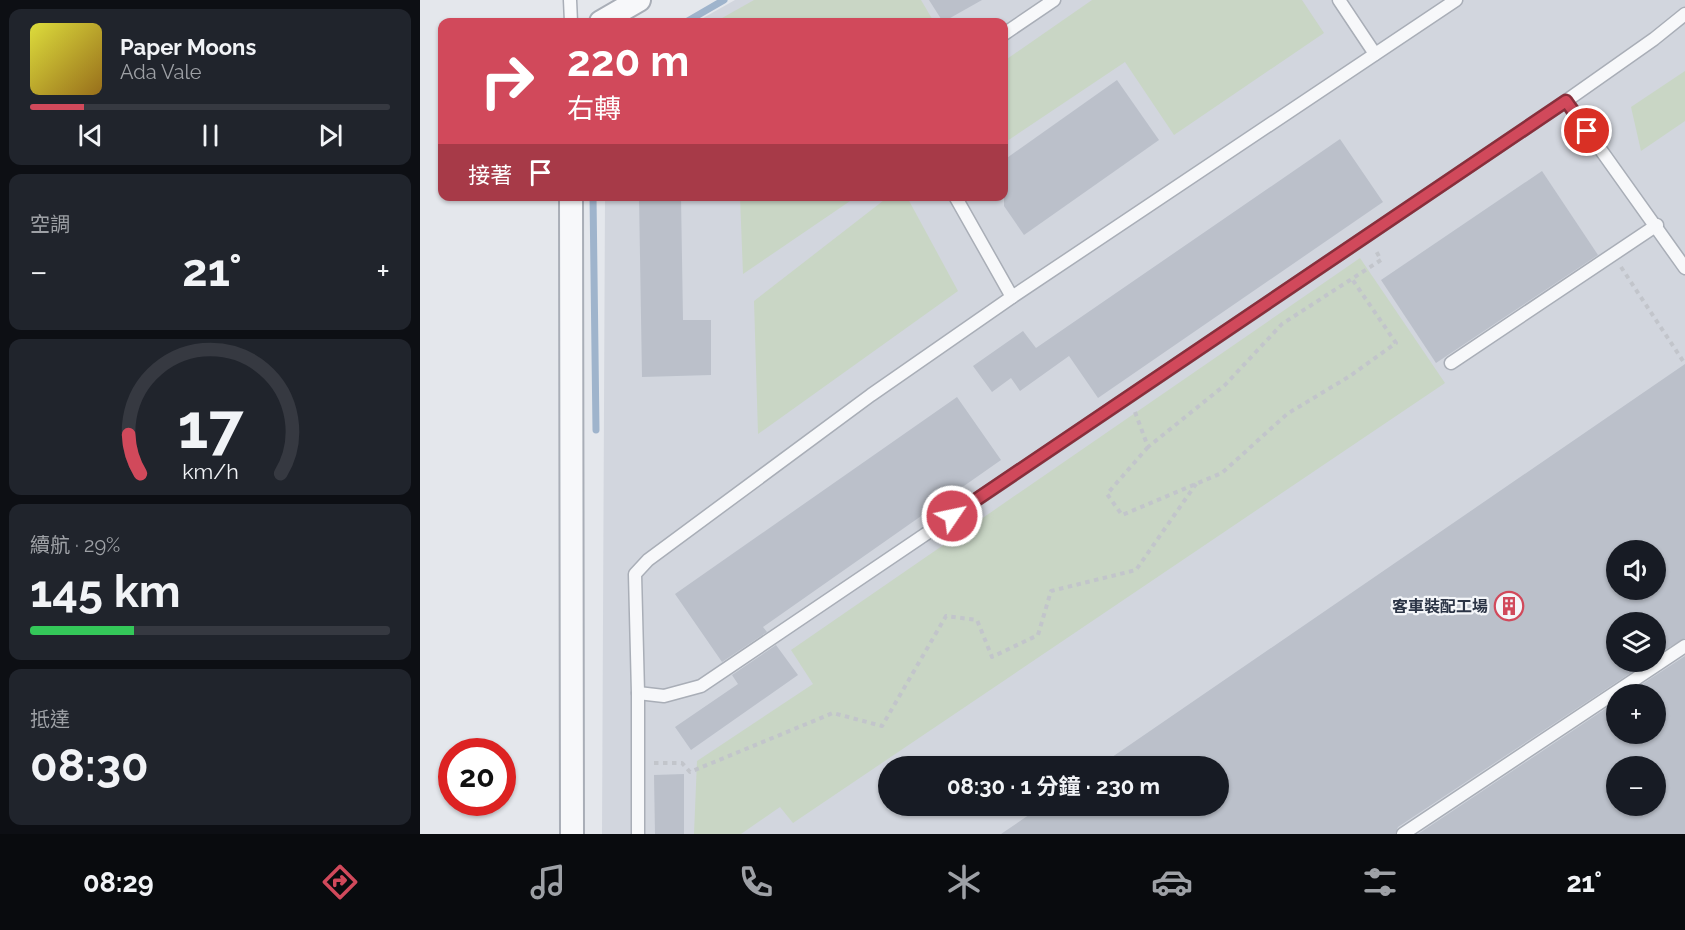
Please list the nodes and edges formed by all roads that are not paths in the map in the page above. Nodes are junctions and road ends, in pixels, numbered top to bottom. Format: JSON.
{"nodes":[{"id":1,"x":570,"y":0,"type":"edge"},
{"id":2,"x":639,"y":0,"type":"edge"},
{"id":3,"x":1054,"y":0,"type":"edge"},
{"id":4,"x":1339,"y":0,"type":"edge"},
{"id":5,"x":1456,"y":0,"type":"edge"},
{"id":6,"x":1685,"y":14,"type":"edge"},
{"id":7,"x":571,"y":18,"type":"edge"},
{"id":8,"x":608,"y":18,"type":"edge"},
{"id":9,"x":1008,"y":31,"type":"edge"},
{"id":10,"x":1376,"y":54,"type":"junction"},
{"id":11,"x":1566,"y":101,"type":"junction"},
{"id":12,"x":571,"y":201,"type":"edge"},
{"id":13,"x":958,"y":201,"type":"edge"},
{"id":14,"x":1656,"y":225,"type":"junction"},
{"id":15,"x":1685,"y":268,"type":"edge"},
{"id":16,"x":1012,"y":297,"type":"junction"},
{"id":17,"x":1451,"y":363,"type":"dead end"},
{"id":18,"x":1685,"y":646,"type":"edge"},
{"id":19,"x":638,"y":693,"type":"junction"},
{"id":20,"x":572,"y":834,"type":"edge"},
{"id":21,"x":638,"y":834,"type":"edge"},
{"id":22,"x":1403,"y":834,"type":"edge"}],
"edges":[{"from":1,"to":7,"type":"lane"},
{"from":2,"to":8,"type":"street"},
{"from":3,"to":9,"type":"lane"},
{"from":4,"to":10,"type":"lane"},
{"from":5,"to":10,"type":"lane"},
{"from":6,"to":11,"type":"lane"},
{"from":10,"to":16,"type":"lane"},
{"from":11,"to":14,"type":"lane"},
{"from":11,"to":19,"type":"lane"},
{"from":12,"to":20,"type":"street"},
{"from":13,"to":16,"type":"lane"},
{"from":14,"to":15,"type":"lane"},
{"from":14,"to":17,"type":"lane"},
{"from":16,"to":19,"type":"lane"},
{"from":18,"to":22,"type":"lane"},
{"from":19,"to":21,"type":"lane"}]}
